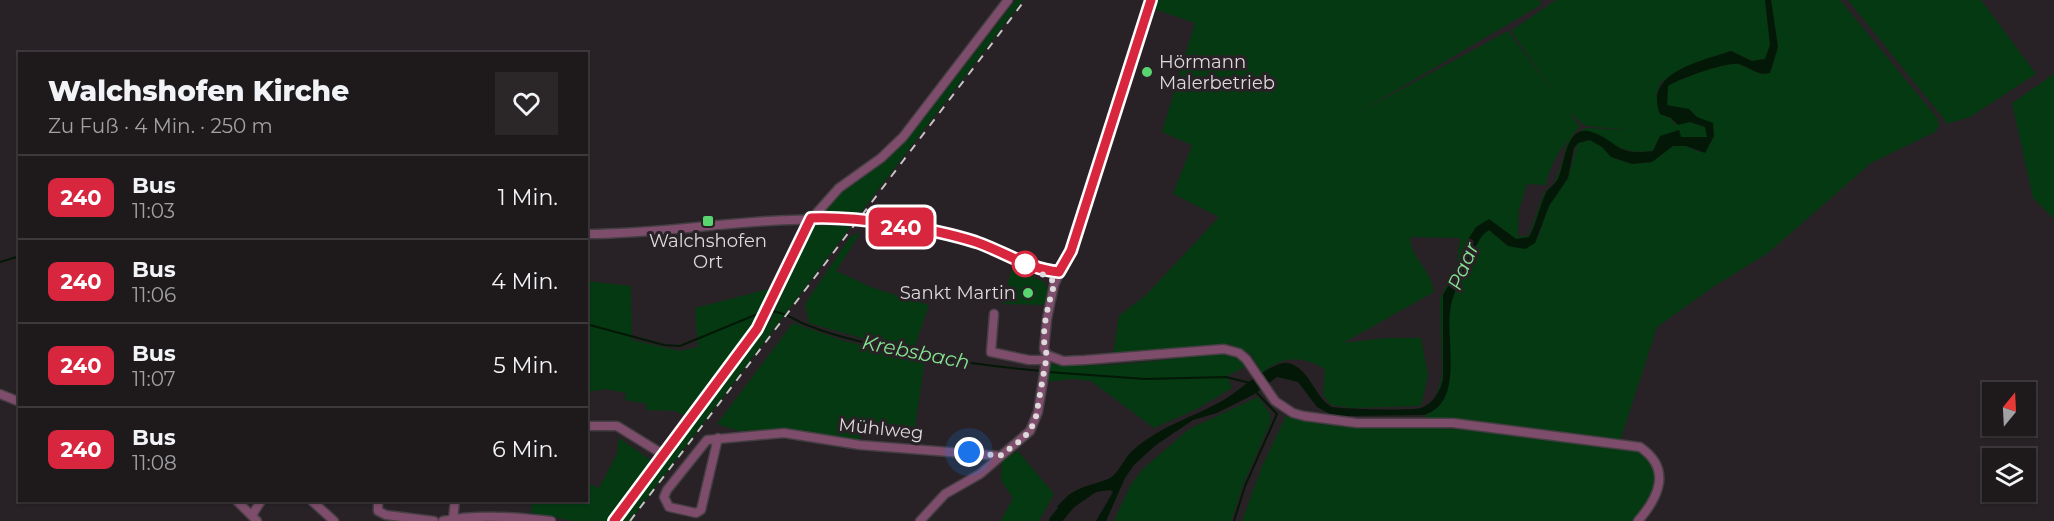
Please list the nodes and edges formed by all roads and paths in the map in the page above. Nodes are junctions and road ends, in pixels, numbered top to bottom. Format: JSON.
{"nodes":[{"id":1,"x":1008,"y":0,"type":"edge"},
{"id":2,"x":1151,"y":0,"type":"edge"},
{"id":3,"x":811,"y":218,"type":"junction"},
{"id":4,"x":588,"y":234,"type":"edge"},
{"id":5,"x":1038,"y":270,"type":"junction"},
{"id":6,"x":1059,"y":272,"type":"junction"},
{"id":7,"x":1055,"y":282,"type":"junction"},
{"id":8,"x":994,"y":314,"type":"dead end"},
{"id":9,"x":1045,"y":361,"type":"junction"},
{"id":10,"x":0,"y":394,"type":"edge"},
{"id":11,"x":18,"y":401,"type":"edge"},
{"id":12,"x":588,"y":426,"type":"edge"},
{"id":13,"x":718,"y":438,"type":"junction"},
{"id":14,"x":664,"y":455,"type":"junction"},
{"id":15,"x":1000,"y":456,"type":"junction"},
{"id":16,"x":238,"y":502,"type":"edge"},
{"id":17,"x":261,"y":502,"type":"edge"},
{"id":18,"x":313,"y":502,"type":"edge"},
{"id":19,"x":378,"y":502,"type":"edge"},
{"id":20,"x":455,"y":502,"type":"edge"},
{"id":21,"x":255,"y":518,"type":"edge"},
{"id":22,"x":448,"y":520,"type":"edge"},
{"id":23,"x":334,"y":521,"type":"edge"},
{"id":24,"x":434,"y":521,"type":"edge"},
{"id":25,"x":551,"y":521,"type":"edge"},
{"id":26,"x":614,"y":521,"type":"edge"},
{"id":27,"x":920,"y":521,"type":"edge"},
{"id":28,"x":1638,"y":521,"type":"edge"}],
"edges":[{"from":1,"to":3,"type":"street"},
{"from":2,"to":6,"type":"street"},
{"from":3,"to":4,"type":"street"},
{"from":3,"to":5,"type":"street"},
{"from":3,"to":14,"type":"street"},
{"from":5,"to":6,"type":"street"},
{"from":5,"to":7,"type":"street"},
{"from":6,"to":7,"type":"street"},
{"from":7,"to":9,"type":"street"},
{"from":8,"to":9,"type":"street"},
{"from":9,"to":15,"type":"street"},
{"from":9,"to":28,"type":"street"},
{"from":10,"to":11,"type":"street"},
{"from":12,"to":14,"type":"street"},
{"from":13,"to":13,"type":"street","name":"Mühlweg"},
{"from":13,"to":15,"type":"street","name":"Mühlweg"},
{"from":14,"to":26,"type":"street"},
{"from":15,"to":27,"type":"street"},
{"from":16,"to":21,"type":"street"},
{"from":17,"to":21,"type":"street"},
{"from":18,"to":23,"type":"street"},
{"from":19,"to":24,"type":"street"},
{"from":20,"to":22,"type":"street"},
{"from":22,"to":25,"type":"street"}]}
